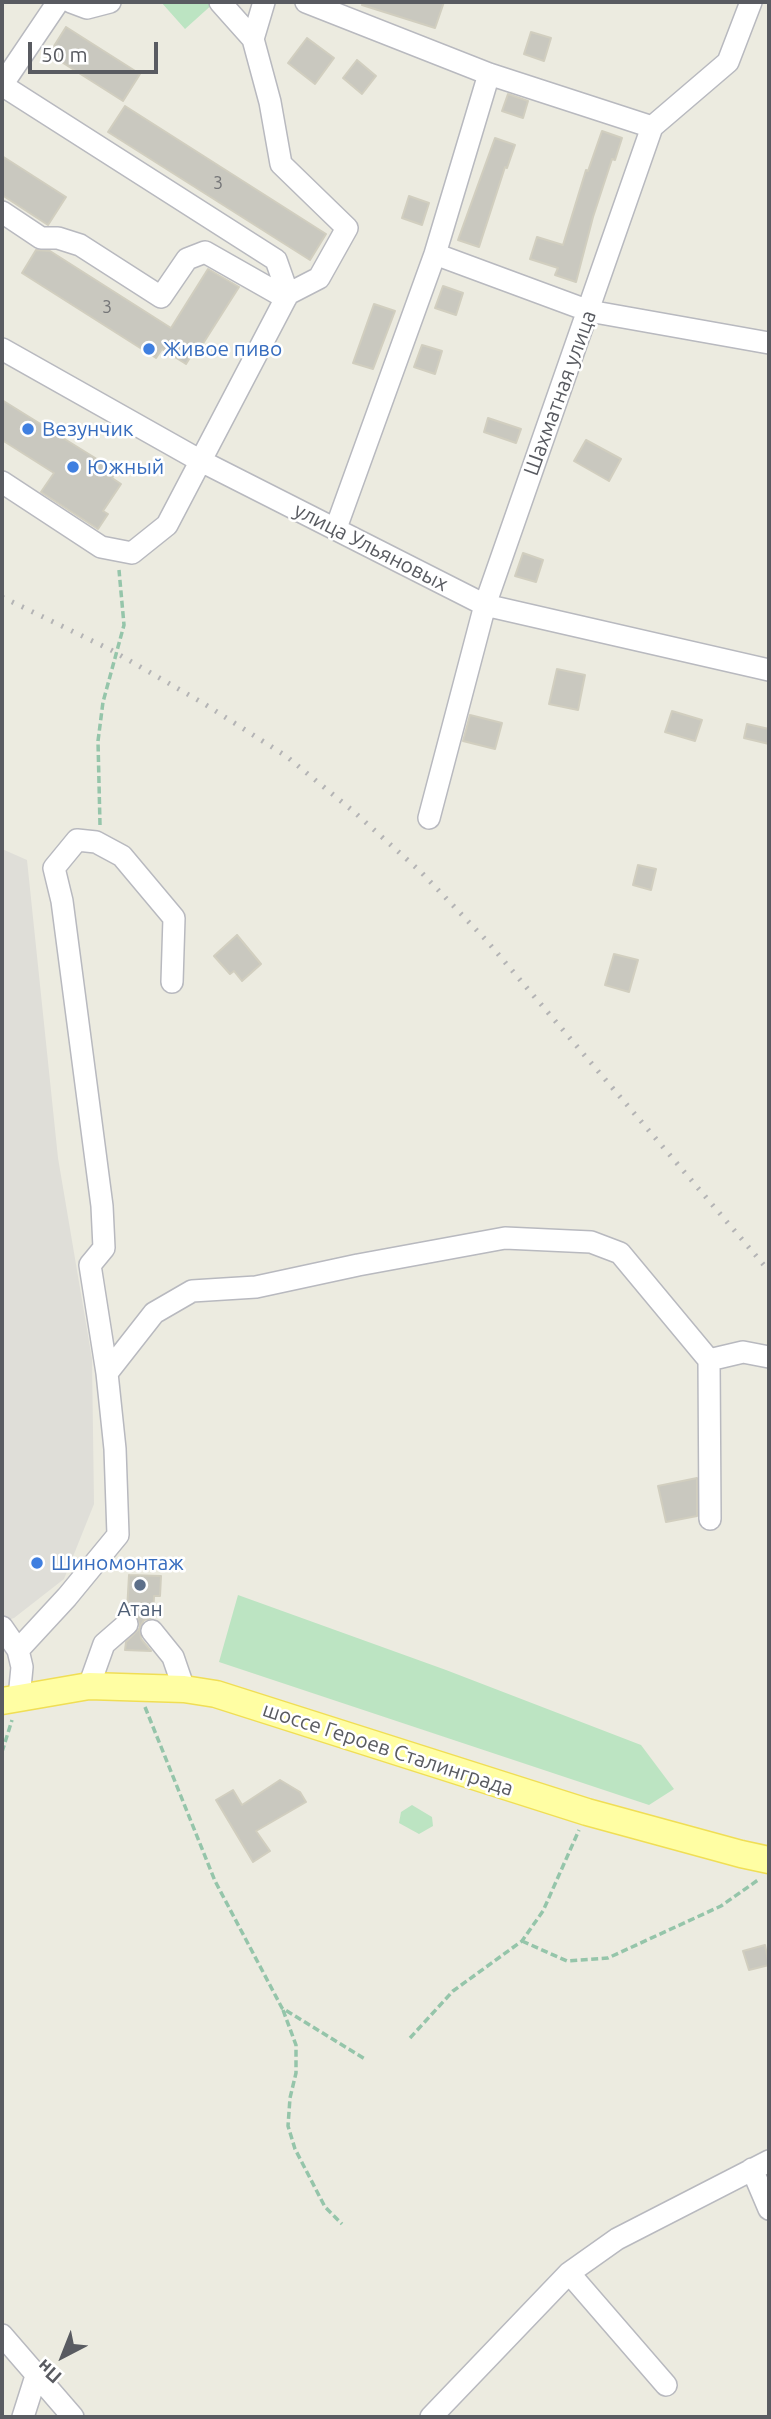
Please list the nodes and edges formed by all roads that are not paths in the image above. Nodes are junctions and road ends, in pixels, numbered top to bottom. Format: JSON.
{"nodes":[{"id":1,"x":58,"y":2,"type":"edge"},
{"id":2,"x":71,"y":2,"type":"edge"},
{"id":3,"x":110,"y":2,"type":"edge"},
{"id":4,"x":220,"y":2,"type":"edge"},
{"id":5,"x":264,"y":2,"type":"edge"},
{"id":6,"x":306,"y":2,"type":"edge"},
{"id":7,"x":751,"y":2,"type":"edge"},
{"id":8,"x":253,"y":39,"type":"junction"},
{"id":9,"x":489,"y":74,"type":"junction"},
{"id":10,"x":2,"y":85,"type":"edge"},
{"id":11,"x":652,"y":127,"type":"junction"},
{"id":12,"x":2,"y":212,"type":"edge"},
{"id":13,"x":435,"y":254,"type":"junction"},
{"id":14,"x":287,"y":296,"type":"junction"},
{"id":15,"x":589,"y":311,"type":"junction"},
{"id":16,"x":769,"y":343,"type":"edge"},
{"id":17,"x":2,"y":349,"type":"edge"},
{"id":18,"x":199,"y":460,"type":"junction"},
{"id":19,"x":2,"y":482,"type":"edge"},
{"id":20,"x":336,"y":528,"type":"junction"},
{"id":21,"x":485,"y":605,"type":"junction"},
{"id":22,"x":769,"y":670,"type":"edge"},
{"id":23,"x":429,"y":818,"type":"dead end"},
{"id":24,"x":172,"y":982,"type":"dead end"},
{"id":25,"x":769,"y":1357,"type":"edge"},
{"id":26,"x":709,"y":1360,"type":"junction"},
{"id":27,"x":107,"y":1373,"type":"junction"},
{"id":28,"x":710,"y":1519,"type":"dead end"},
{"id":29,"x":127,"y":1624,"type":"dead end"},
{"id":30,"x":2,"y":1627,"type":"edge"},
{"id":31,"x":152,"y":1631,"type":"dead end"},
{"id":32,"x":18,"y":1650,"type":"junction"},
{"id":33,"x":89,"y":1686,"type":"junction"},
{"id":34,"x":184,"y":1689,"type":"junction"},
{"id":35,"x":10,"y":1699,"type":"edge"},
{"id":36,"x":764,"y":1869,"type":"edge"},
{"id":37,"x":761,"y":2165,"type":"edge"},
{"id":38,"x":769,"y":2208,"type":"edge"},
{"id":39,"x":569,"y":2273,"type":"junction"},
{"id":40,"x":2,"y":2335,"type":"edge"},
{"id":41,"x":36,"y":2376,"type":"junction"},
{"id":42,"x":666,"y":2385,"type":"dead end"},
{"id":43,"x":23,"y":2417,"type":"edge"},
{"id":44,"x":73,"y":2417,"type":"edge"},
{"id":45,"x":431,"y":2417,"type":"edge"}],
"edges":[{"from":1,"to":10,"type":"street"},
{"from":2,"to":3,"type":"street"},
{"from":4,"to":8,"type":"street"},
{"from":5,"to":8,"type":"street"},
{"from":6,"to":9,"type":"street"},
{"from":7,"to":11,"type":"street"},
{"from":8,"to":14,"type":"street"},
{"from":9,"to":11,"type":"street"},
{"from":9,"to":13,"type":"street"},
{"from":10,"to":14,"type":"street"},
{"from":11,"to":15,"type":"street","name":"Шахматная улица"},
{"from":12,"to":14,"type":"street"},
{"from":13,"to":15,"type":"street"},
{"from":13,"to":20,"type":"street"},
{"from":14,"to":18,"type":"street"},
{"from":15,"to":16,"type":"street"},
{"from":15,"to":21,"type":"street","name":"Шахматная улица"},
{"from":17,"to":18,"type":"street","name":"улица Ульяновых"},
{"from":18,"to":19,"type":"street"},
{"from":18,"to":20,"type":"street","name":"улица Ульяновых"},
{"from":20,"to":21,"type":"street","name":"улица Ульяновых"},
{"from":21,"to":22,"type":"street","name":"улица Ульяновых"},
{"from":21,"to":23,"type":"street","name":"Шахматная улица"},
{"from":24,"to":27,"type":"street"},
{"from":25,"to":26,"type":"street"},
{"from":26,"to":27,"type":"street"},
{"from":26,"to":28,"type":"street"},
{"from":27,"to":32,"type":"street"},
{"from":29,"to":33,"type":"street"},
{"from":30,"to":32,"type":"street"},
{"from":31,"to":34,"type":"street"},
{"from":32,"to":35,"type":"street"},
{"from":33,"to":34,"type":"main road","name":"шоссе Героев Сталинграда"},
{"from":33,"to":35,"type":"main road","name":"шоссе Героев Сталинграда"},
{"from":34,"to":36,"type":"main road","name":"шоссе Героев Сталинграда"},
{"from":37,"to":38,"type":"street"},
{"from":37,"to":39,"type":"street"},
{"from":39,"to":42,"type":"street"},
{"from":39,"to":45,"type":"street"},
{"from":40,"to":41,"type":"street"},
{"from":41,"to":43,"type":"street"},
{"from":41,"to":44,"type":"street"}]}
